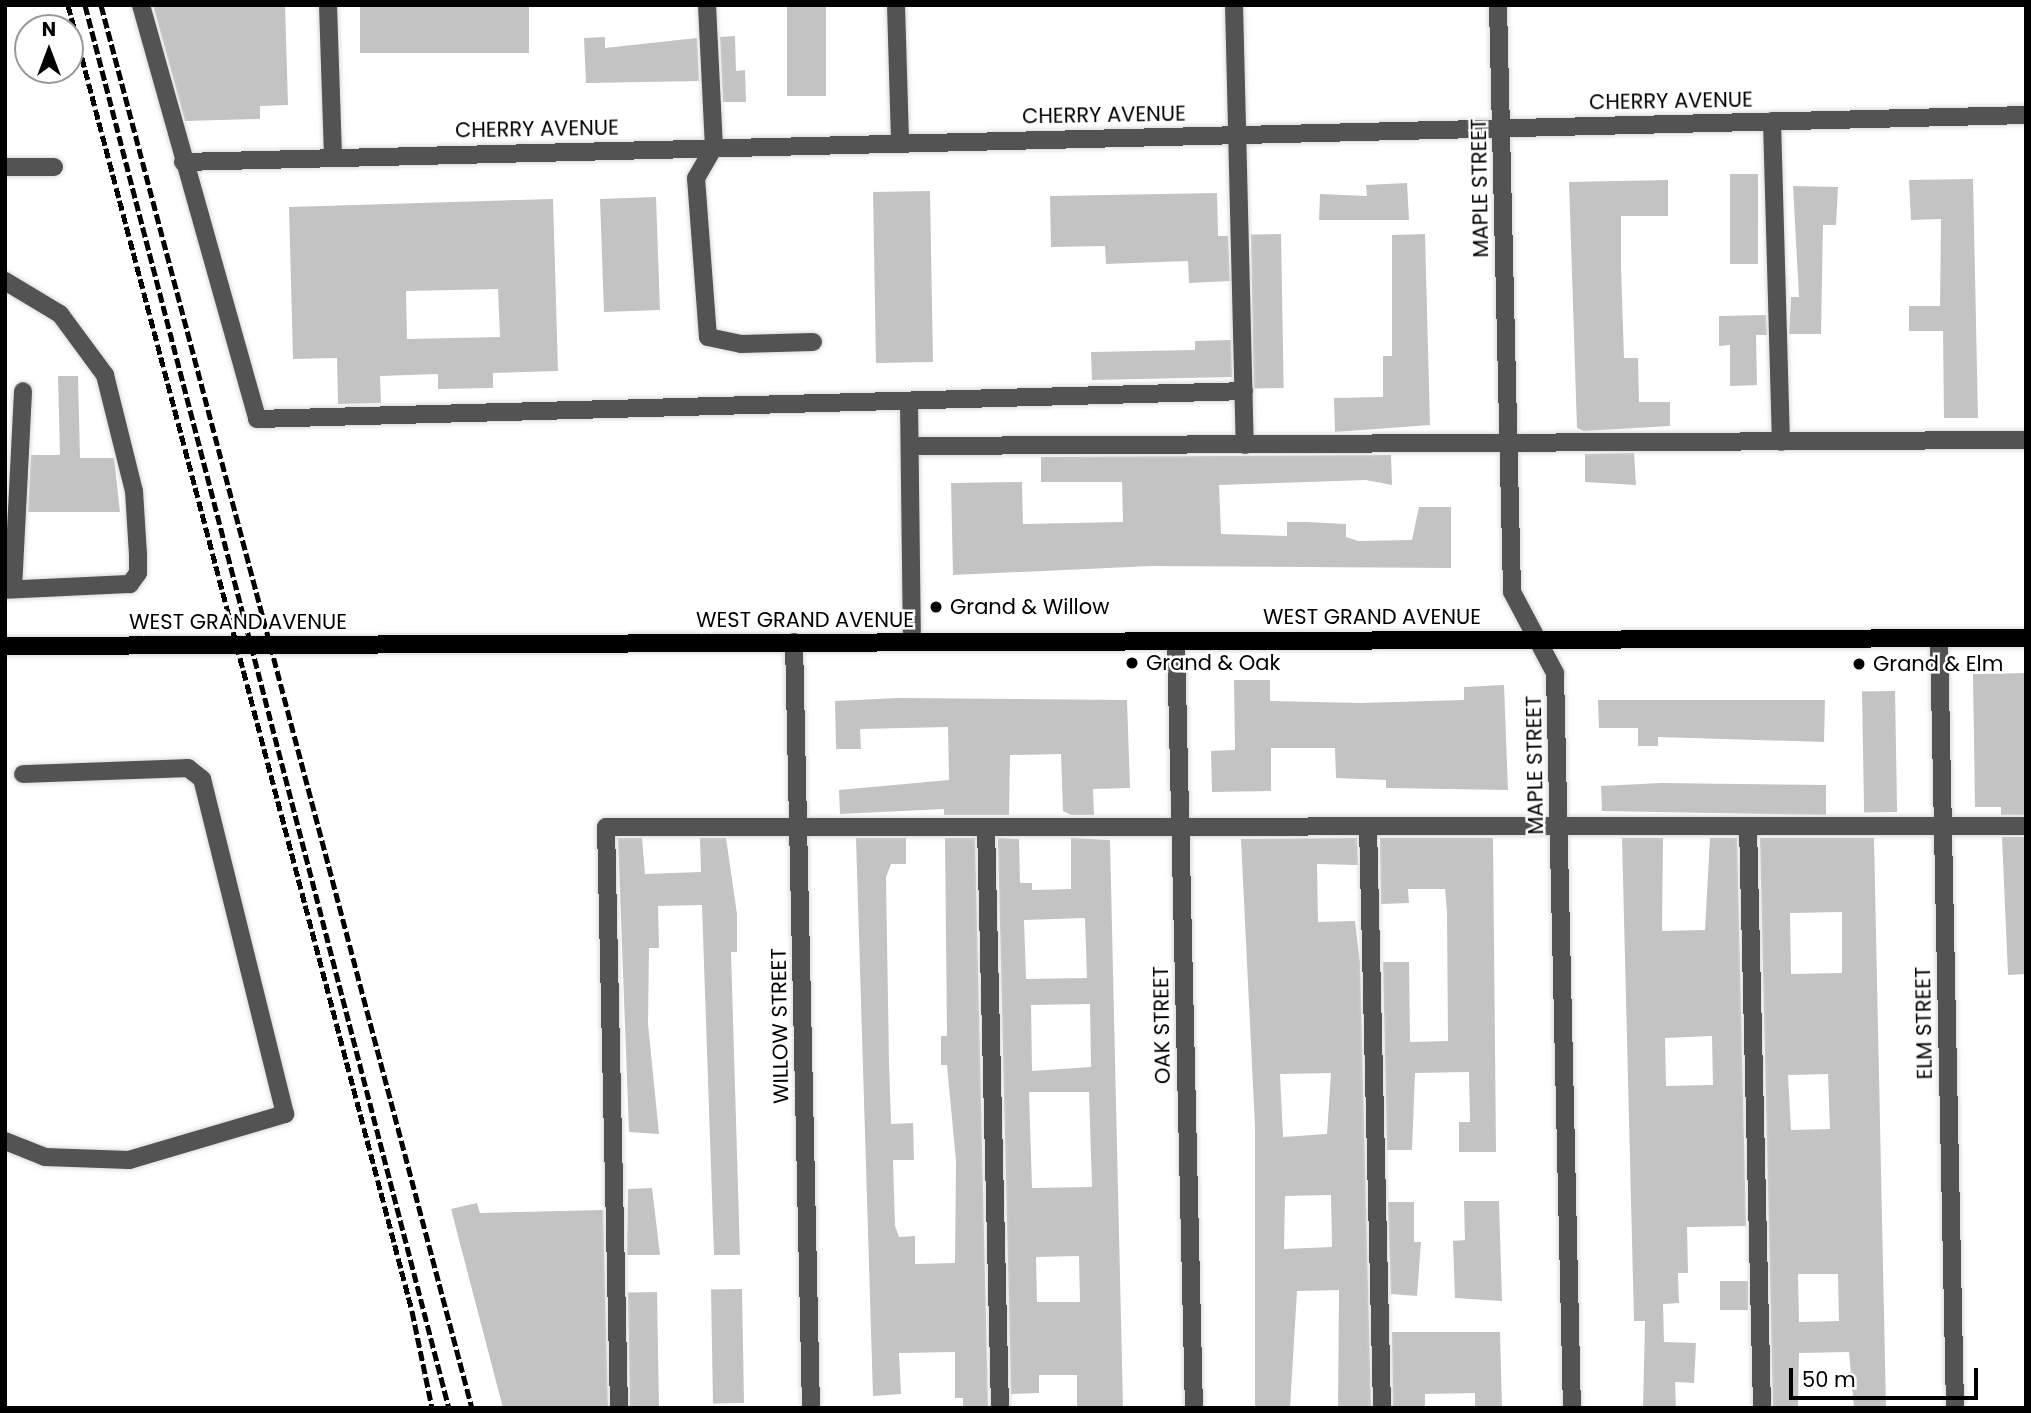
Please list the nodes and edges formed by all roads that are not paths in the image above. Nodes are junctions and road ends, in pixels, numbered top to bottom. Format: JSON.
{"nodes":[{"id":1,"x":141,"y":5,"type":"edge"},
{"id":2,"x":328,"y":5,"type":"edge"},
{"id":3,"x":707,"y":5,"type":"edge"},
{"id":4,"x":896,"y":5,"type":"edge"},
{"id":5,"x":1234,"y":5,"type":"edge"},
{"id":6,"x":1498,"y":5,"type":"edge"},
{"id":7,"x":2026,"y":115,"type":"edge"},
{"id":8,"x":1772,"y":121,"type":"junction"},
{"id":9,"x":1501,"y":127,"type":"junction"},
{"id":10,"x":1238,"y":134,"type":"junction"},
{"id":11,"x":900,"y":143,"type":"junction"},
{"id":12,"x":714,"y":147,"type":"junction"},
{"id":13,"x":333,"y":157,"type":"junction"},
{"id":14,"x":183,"y":162,"type":"junction"},
{"id":15,"x":5,"y":167,"type":"edge"},
{"id":16,"x":54,"y":167,"type":"dead end"},
{"id":17,"x":5,"y":281,"type":"edge"},
{"id":18,"x":813,"y":342,"type":"dead end"},
{"id":19,"x":23,"y":391,"type":"dead end"},
{"id":20,"x":1244,"y":391,"type":"junction"},
{"id":21,"x":909,"y":401,"type":"junction"},
{"id":22,"x":2026,"y":440,"type":"edge"},
{"id":23,"x":1781,"y":442,"type":"junction"},
{"id":24,"x":1245,"y":445,"type":"junction"},
{"id":25,"x":1508,"y":445,"type":"junction"},
{"id":26,"x":909,"y":446,"type":"junction"},
{"id":27,"x":9,"y":589,"type":"edge"},
{"id":28,"x":1939,"y":638,"type":"junction"},
{"id":29,"x":2026,"y":638,"type":"edge"},
{"id":30,"x":1535,"y":639,"type":"junction"},
{"id":31,"x":1176,"y":641,"type":"junction"},
{"id":32,"x":794,"y":642,"type":"junction"},
{"id":33,"x":912,"y":642,"type":"junction"},
{"id":34,"x":5,"y":646,"type":"edge"},
{"id":35,"x":23,"y":774,"type":"dead end"},
{"id":36,"x":2026,"y":826,"type":"edge"},
{"id":37,"x":798,"y":827,"type":"junction"},
{"id":38,"x":986,"y":827,"type":"junction"},
{"id":39,"x":1180,"y":827,"type":"junction"},
{"id":40,"x":1368,"y":827,"type":"junction"},
{"id":41,"x":1559,"y":827,"type":"junction"},
{"id":42,"x":1748,"y":827,"type":"junction"},
{"id":43,"x":1943,"y":827,"type":"junction"},
{"id":44,"x":5,"y":1140,"type":"edge"},
{"id":45,"x":619,"y":1408,"type":"edge"},
{"id":46,"x":811,"y":1408,"type":"edge"},
{"id":47,"x":1000,"y":1408,"type":"edge"},
{"id":48,"x":1194,"y":1408,"type":"edge"},
{"id":49,"x":1382,"y":1408,"type":"edge"},
{"id":50,"x":1572,"y":1408,"type":"edge"},
{"id":51,"x":1762,"y":1408,"type":"edge"},
{"id":52,"x":1955,"y":1408,"type":"edge"}],
"edges":[{"from":1,"to":14,"type":"street"},
{"from":2,"to":13,"type":"street"},
{"from":3,"to":12,"type":"street"},
{"from":4,"to":11,"type":"street"},
{"from":5,"to":10,"type":"street"},
{"from":6,"to":9,"type":"street","name":"MAPLE STREET"},
{"from":7,"to":8,"type":"street","name":"CHERRY AVENUE"},
{"from":8,"to":9,"type":"street","name":"CHERRY AVENUE"},
{"from":8,"to":23,"type":"street"},
{"from":9,"to":10,"type":"street","name":"CHERRY AVENUE"},
{"from":9,"to":25,"type":"street","name":"MAPLE STREET"},
{"from":10,"to":11,"type":"street","name":"CHERRY AVENUE"},
{"from":10,"to":20,"type":"street"},
{"from":11,"to":12,"type":"street","name":"CHERRY AVENUE"},
{"from":12,"to":13,"type":"street","name":"CHERRY AVENUE"},
{"from":12,"to":18,"type":"street"},
{"from":13,"to":14,"type":"street","name":"CHERRY AVENUE"},
{"from":14,"to":21,"type":"street"},
{"from":15,"to":16,"type":"street"},
{"from":17,"to":27,"type":"street"},
{"from":19,"to":27,"type":"street"},
{"from":20,"to":21,"type":"street"},
{"from":20,"to":24,"type":"street"},
{"from":21,"to":26,"type":"street"},
{"from":22,"to":23,"type":"street"},
{"from":23,"to":25,"type":"street"},
{"from":24,"to":25,"type":"street"},
{"from":24,"to":26,"type":"street"},
{"from":25,"to":30,"type":"street","name":"MAPLE STREET"},
{"from":26,"to":33,"type":"street"},
{"from":28,"to":29,"type":"main road","name":"WEST GRAND AVENUE"},
{"from":28,"to":30,"type":"main road","name":"WEST GRAND AVENUE"},
{"from":28,"to":43,"type":"street","name":"ELM STREET"},
{"from":30,"to":31,"type":"main road","name":"WEST GRAND AVENUE"},
{"from":30,"to":41,"type":"street","name":"MAPLE STREET"},
{"from":31,"to":33,"type":"main road","name":"WEST GRAND AVENUE"},
{"from":31,"to":39,"type":"street","name":"OAK STREET"},
{"from":32,"to":33,"type":"main road","name":"WEST GRAND AVENUE"},
{"from":32,"to":34,"type":"main road","name":"WEST GRAND AVENUE"},
{"from":32,"to":37,"type":"street","name":"WILLOW STREET"},
{"from":35,"to":44,"type":"street"},
{"from":36,"to":43,"type":"street"},
{"from":37,"to":38,"type":"street"},
{"from":37,"to":45,"type":"street"},
{"from":37,"to":46,"type":"street","name":"WILLOW STREET"},
{"from":38,"to":39,"type":"street"},
{"from":38,"to":47,"type":"street"},
{"from":39,"to":40,"type":"street"},
{"from":39,"to":48,"type":"street","name":"OAK STREET"},
{"from":40,"to":41,"type":"street"},
{"from":40,"to":49,"type":"street"},
{"from":41,"to":42,"type":"street"},
{"from":41,"to":50,"type":"street","name":"MAPLE STREET"},
{"from":42,"to":43,"type":"street"},
{"from":42,"to":51,"type":"street"},
{"from":43,"to":52,"type":"street","name":"ELM STREET"}]}
